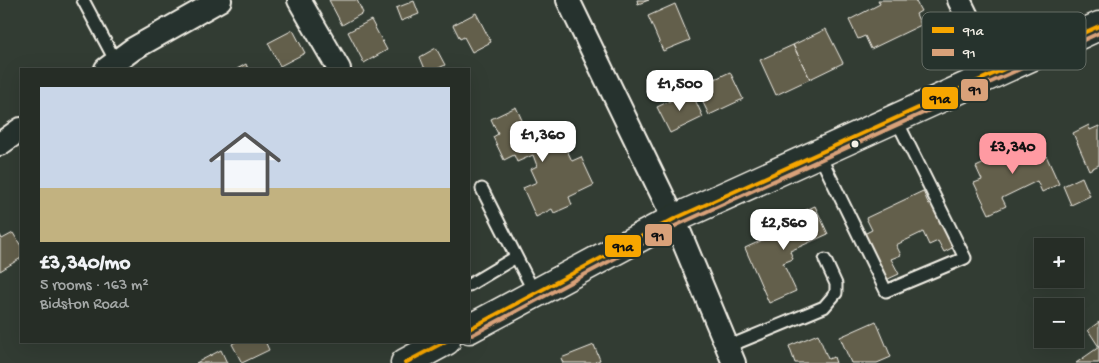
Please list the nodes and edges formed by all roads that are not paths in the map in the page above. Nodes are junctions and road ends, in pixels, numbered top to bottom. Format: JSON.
{"nodes":[{"id":1,"x":83,"y":0,"type":"edge"},
{"id":2,"x":220,"y":0,"type":"edge"},
{"id":3,"x":299,"y":0,"type":"edge"},
{"id":4,"x":568,"y":0,"type":"edge"},
{"id":5,"x":959,"y":0,"type":"edge"},
{"id":6,"x":965,"y":12,"type":"edge"},
{"id":7,"x":1099,"y":26,"type":"edge"},
{"id":8,"x":1086,"y":32,"type":"edge"},
{"id":9,"x":111,"y":65,"type":"edge"},
{"id":10,"x":338,"y":68,"type":"edge"},
{"id":11,"x":993,"y":70,"type":"edge"},
{"id":12,"x":1004,"y":70,"type":"edge"},
{"id":13,"x":995,"y":74,"type":"junction"},
{"id":14,"x":896,"y":119,"type":"junction"},
{"id":15,"x":20,"y":130,"type":"edge"},
{"id":16,"x":0,"y":144,"type":"edge"},
{"id":17,"x":819,"y":154,"type":"junction"},
{"id":18,"x":482,"y":189,"type":"dead end"},
{"id":19,"x":674,"y":219,"type":"junction"},
{"id":20,"x":516,"y":258,"type":"junction"},
{"id":21,"x":826,"y":260,"type":"dead end"},
{"id":22,"x":470,"y":284,"type":"edge"},
{"id":23,"x":535,"y":294,"type":"junction"},
{"id":24,"x":470,"y":328,"type":"edge"},
{"id":25,"x":442,"y":343,"type":"edge"},
{"id":26,"x":730,"y":355,"type":"edge"},
{"id":27,"x":405,"y":363,"type":"edge"}],
"edges":[{"from":1,"to":9,"type":"lane"},
{"from":2,"to":9,"type":"street"},
{"from":3,"to":10,"type":"street"},
{"from":4,"to":19,"type":"street"},
{"from":5,"to":6,"type":"street"},
{"from":7,"to":8,"type":"main road"},
{"from":11,"to":13,"type":"street"},
{"from":12,"to":13,"type":"main road"},
{"from":13,"to":14,"type":"main road"},
{"from":14,"to":17,"type":"main road"},
{"from":14,"to":17,"type":"lane"},
{"from":15,"to":16,"type":"street"},
{"from":17,"to":19,"type":"main road"},
{"from":18,"to":20,"type":"lane"},
{"from":19,"to":23,"type":"main road"},
{"from":19,"to":26,"type":"street"},
{"from":20,"to":22,"type":"lane"},
{"from":20,"to":23,"type":"lane"},
{"from":21,"to":26,"type":"lane"},
{"from":23,"to":24,"type":"main road"},
{"from":25,"to":27,"type":"main road"}]}
